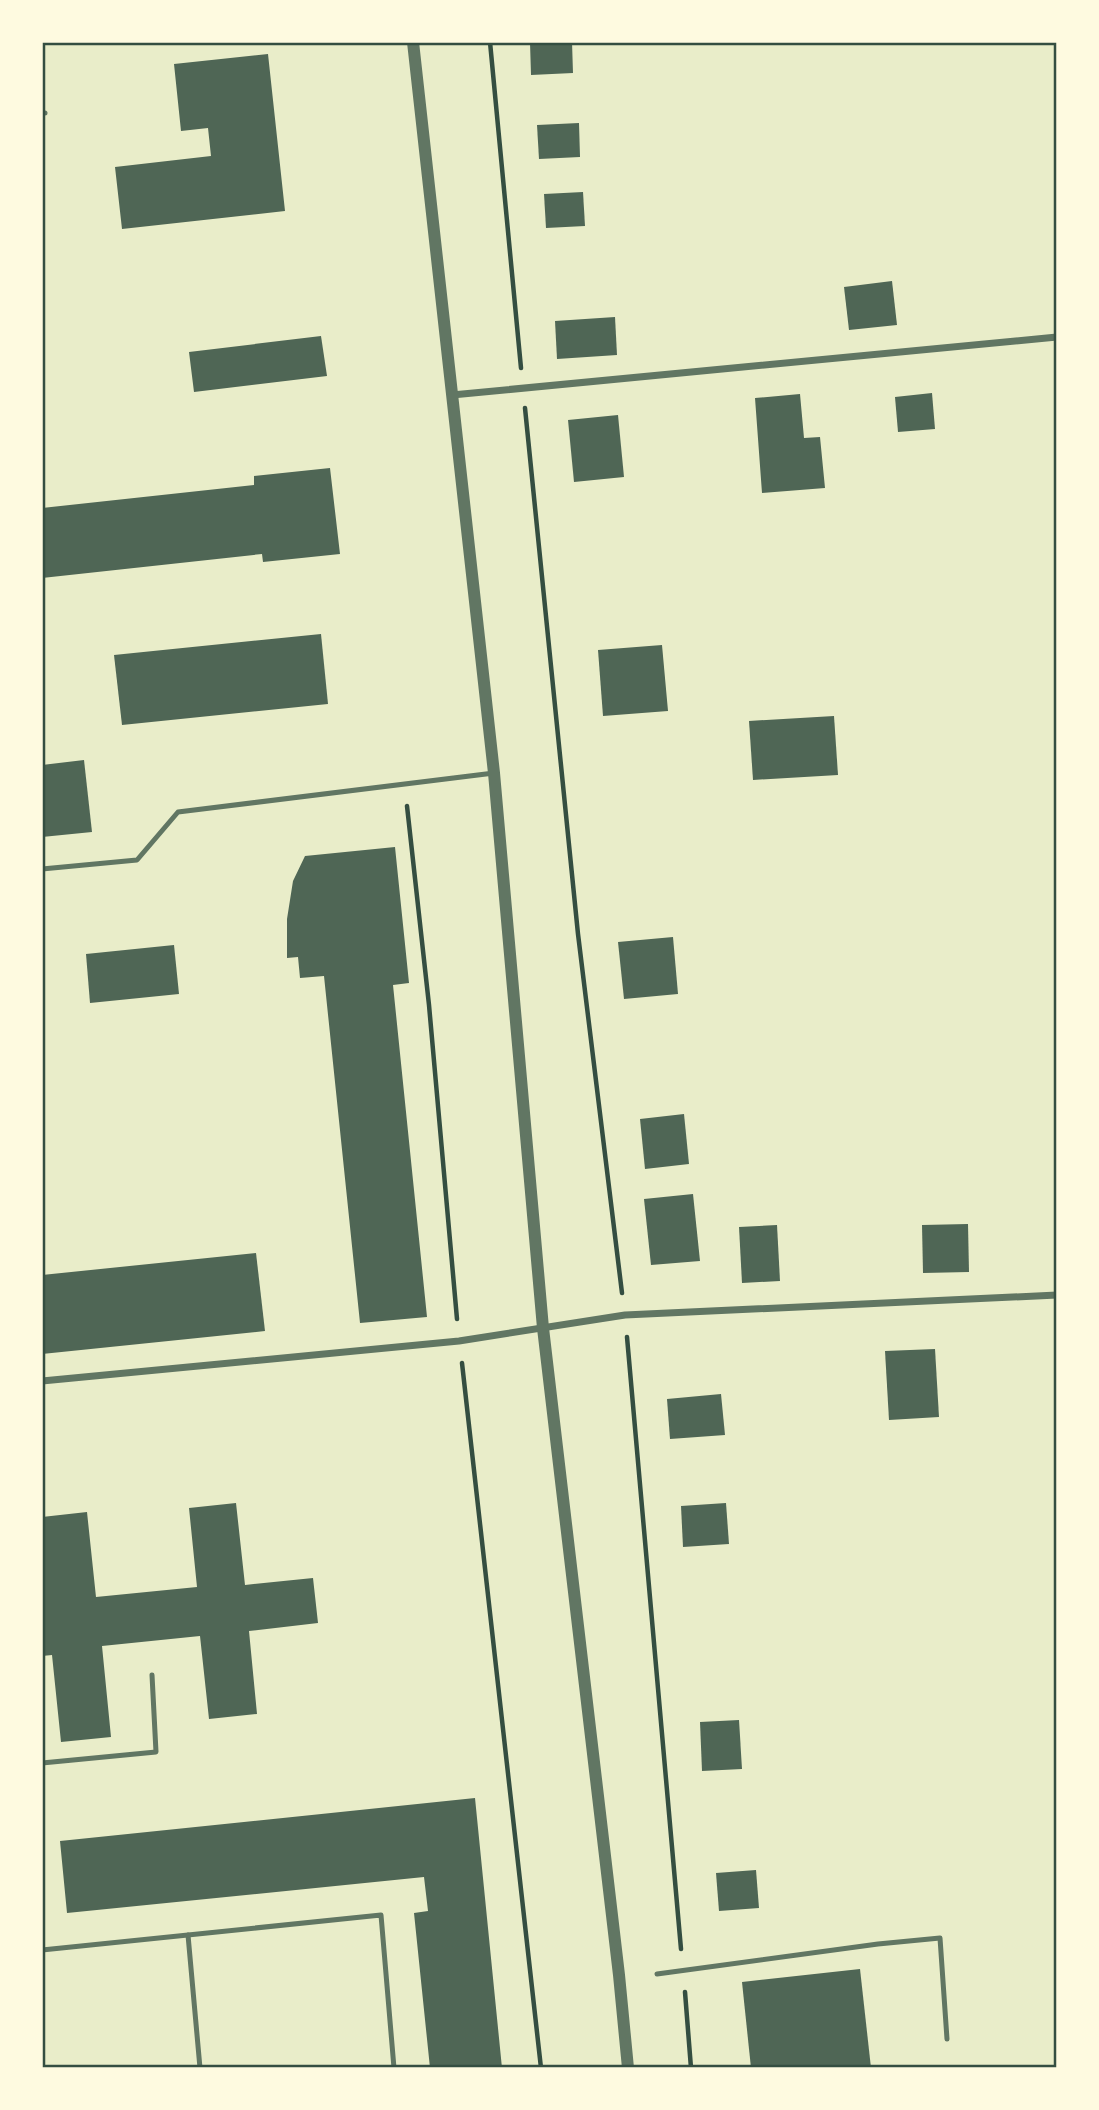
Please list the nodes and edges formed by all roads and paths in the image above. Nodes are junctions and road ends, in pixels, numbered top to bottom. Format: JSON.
{"nodes":[{"id":1,"x":414,"y":42,"type":"edge"},
{"id":2,"x":490,"y":42,"type":"edge"},
{"id":3,"x":1057,"y":337,"type":"edge"},
{"id":4,"x":523,"y":388,"type":"junction"},
{"id":5,"x":452,"y":395,"type":"junction"},
{"id":6,"x":494,"y":773,"type":"junction"},
{"id":7,"x":405,"y":784,"type":"junction"},
{"id":8,"x":42,"y":869,"type":"edge"},
{"id":9,"x":1057,"y":1294,"type":"edge"},
{"id":10,"x":625,"y":1315,"type":"junction"},
{"id":11,"x":543,"y":1328,"type":"junction"},
{"id":12,"x":459,"y":1341,"type":"junction"},
{"id":13,"x":42,"y":1381,"type":"edge"},
{"id":14,"x":152,"y":1675,"type":"dead end"},
{"id":15,"x":42,"y":1763,"type":"edge"},
{"id":16,"x":188,"y":1935,"type":"junction"},
{"id":17,"x":42,"y":1950,"type":"edge"},
{"id":18,"x":683,"y":1970,"type":"junction"},
{"id":19,"x":657,"y":1974,"type":"dead end"},
{"id":20,"x":947,"y":2039,"type":"dead end"},
{"id":21,"x":200,"y":2068,"type":"edge"},
{"id":22,"x":394,"y":2068,"type":"edge"},
{"id":23,"x":541,"y":2068,"type":"edge"},
{"id":24,"x":628,"y":2068,"type":"edge"},
{"id":25,"x":691,"y":2068,"type":"edge"}],
"edges":[{"from":1,"to":5,"type":"street"},
{"from":2,"to":4,"type":"path"},
{"from":3,"to":4,"type":"street"},
{"from":4,"to":5,"type":"street"},
{"from":4,"to":10,"type":"path"},
{"from":5,"to":6,"type":"street"},
{"from":6,"to":7,"type":"lane"},
{"from":6,"to":11,"type":"street"},
{"from":7,"to":8,"type":"lane"},
{"from":7,"to":12,"type":"path"},
{"from":9,"to":10,"type":"street"},
{"from":10,"to":11,"type":"street"},
{"from":10,"to":18,"type":"path"},
{"from":11,"to":12,"type":"street"},
{"from":11,"to":24,"type":"street"},
{"from":12,"to":13,"type":"street"},
{"from":12,"to":23,"type":"path"},
{"from":14,"to":15,"type":"lane"},
{"from":16,"to":17,"type":"lane"},
{"from":16,"to":21,"type":"lane"},
{"from":16,"to":22,"type":"lane"},
{"from":18,"to":19,"type":"lane"},
{"from":18,"to":20,"type":"lane"},
{"from":18,"to":25,"type":"path"}]}
